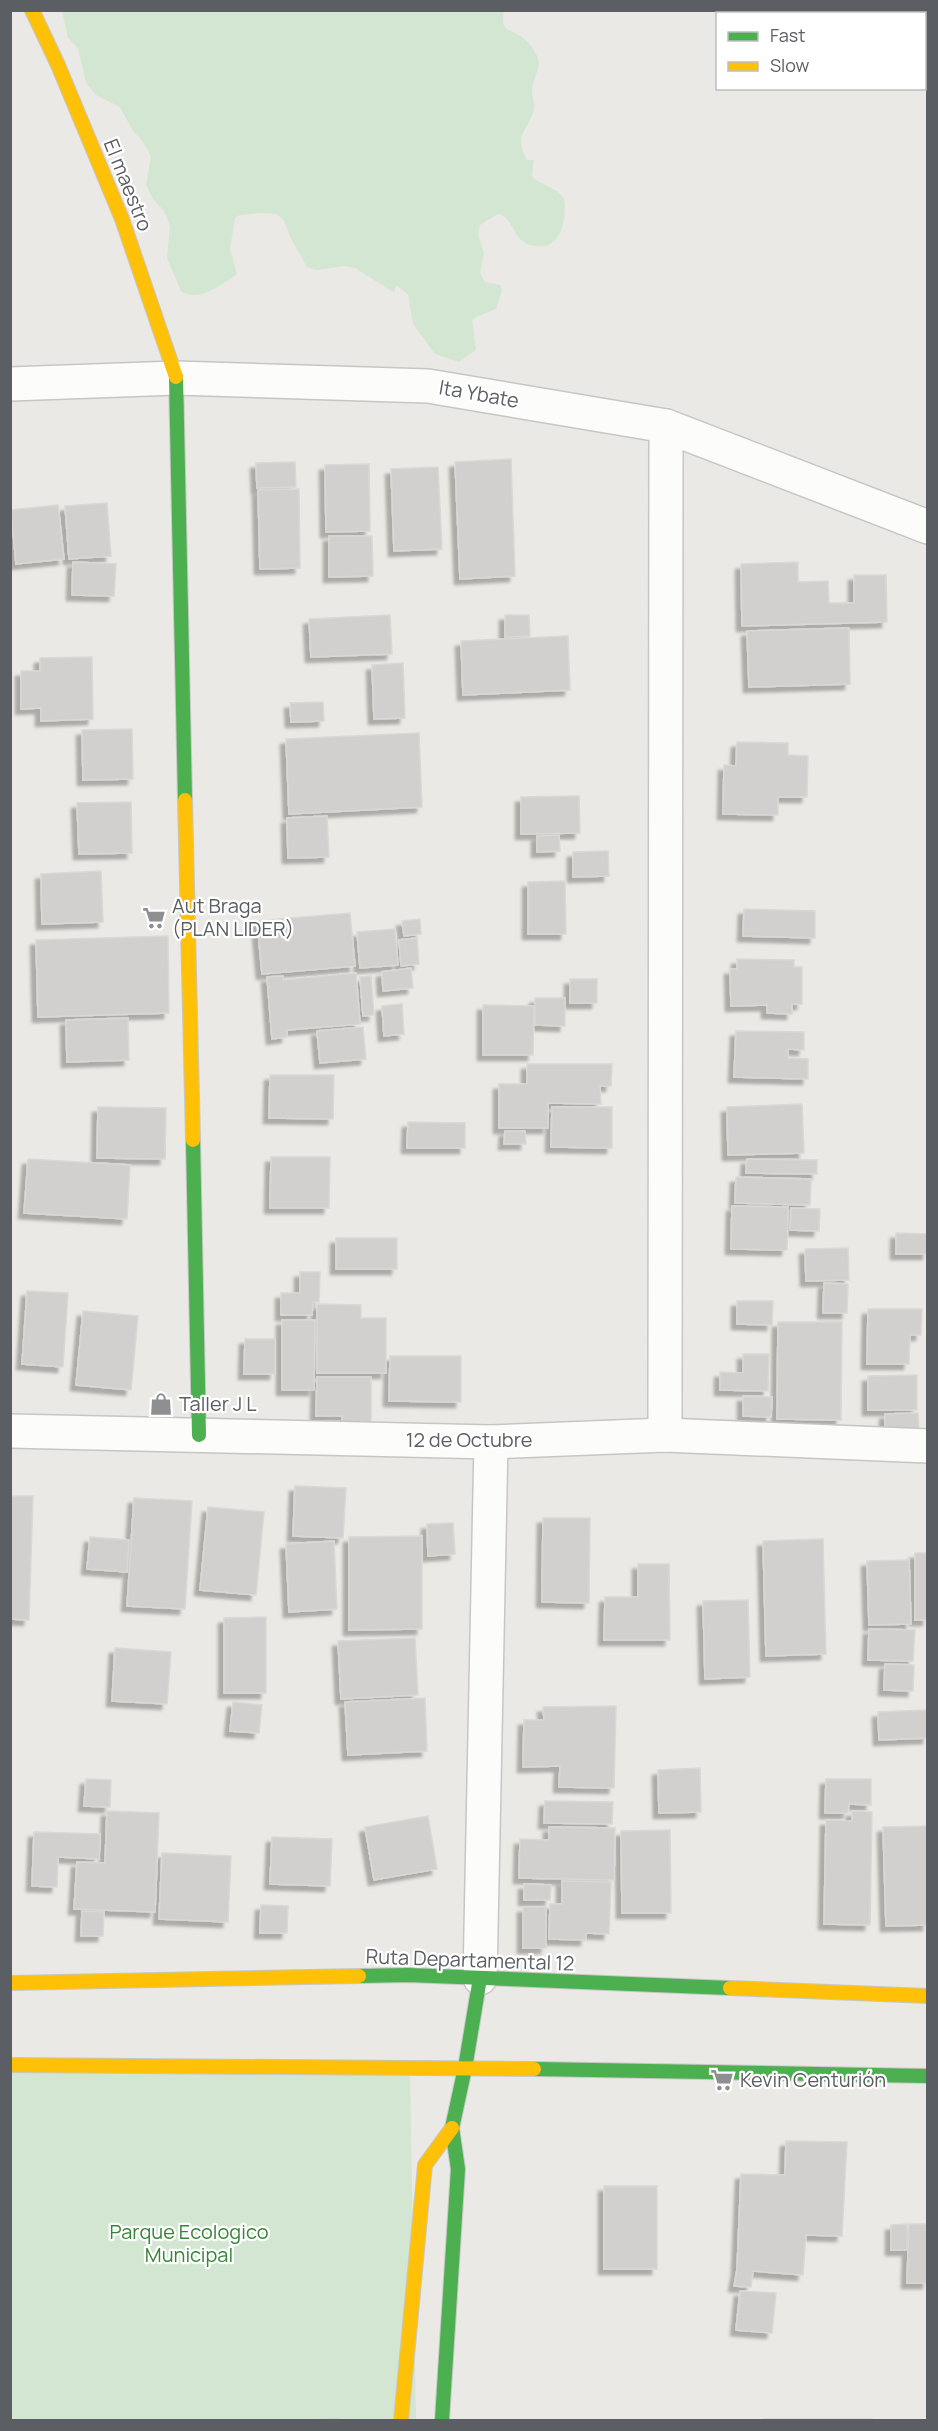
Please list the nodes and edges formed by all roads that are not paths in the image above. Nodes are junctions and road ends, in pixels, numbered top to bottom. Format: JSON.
{"nodes":[{"id":1,"x":32,"y":10,"type":"edge"},
{"id":2,"x":176,"y":378,"type":"junction"},
{"id":3,"x":10,"y":384,"type":"edge"},
{"id":4,"x":666,"y":426,"type":"junction"},
{"id":5,"x":927,"y":526,"type":"edge"},
{"id":6,"x":10,"y":1431,"type":"edge"},
{"id":7,"x":199,"y":1435,"type":"junction"},
{"id":8,"x":665,"y":1435,"type":"junction"},
{"id":9,"x":491,"y":1442,"type":"junction"},
{"id":10,"x":927,"y":1446,"type":"edge"},
{"id":11,"x":480,"y":1978,"type":"junction"},
{"id":12,"x":10,"y":1983,"type":"edge"},
{"id":13,"x":927,"y":1996,"type":"edge"},
{"id":14,"x":10,"y":2065,"type":"edge"},
{"id":15,"x":465,"y":2068,"type":"junction"},
{"id":16,"x":927,"y":2076,"type":"edge"},
{"id":17,"x":452,"y":2128,"type":"junction"},
{"id":18,"x":401,"y":2421,"type":"edge"},
{"id":19,"x":442,"y":2421,"type":"edge"}],
"edges":[{"from":1,"to":2,"type":"street","name":"El maestro"},
{"from":2,"to":3,"type":"street","name":"Ita Ybate"},
{"from":2,"to":4,"type":"street","name":"Ita Ybate"},
{"from":2,"to":7,"type":"street","name":"El maestro"},
{"from":4,"to":5,"type":"street","name":"Ita Ybate"},
{"from":4,"to":8,"type":"street"},
{"from":6,"to":7,"type":"street","name":"12 de Octubre"},
{"from":7,"to":9,"type":"street","name":"12 de Octubre"},
{"from":8,"to":9,"type":"street","name":"12 de Octubre"},
{"from":8,"to":10,"type":"street","name":"12 de Octubre"},
{"from":9,"to":11,"type":"street"},
{"from":11,"to":12,"type":"street","name":"Ruta Departamental 12"},
{"from":11,"to":13,"type":"street","name":"Ruta Departamental 12"},
{"from":11,"to":15,"type":"street"},
{"from":14,"to":15,"type":"street"},
{"from":15,"to":16,"type":"street"},
{"from":15,"to":17,"type":"street"},
{"from":17,"to":18,"type":"street"},
{"from":17,"to":19,"type":"street"}]}
